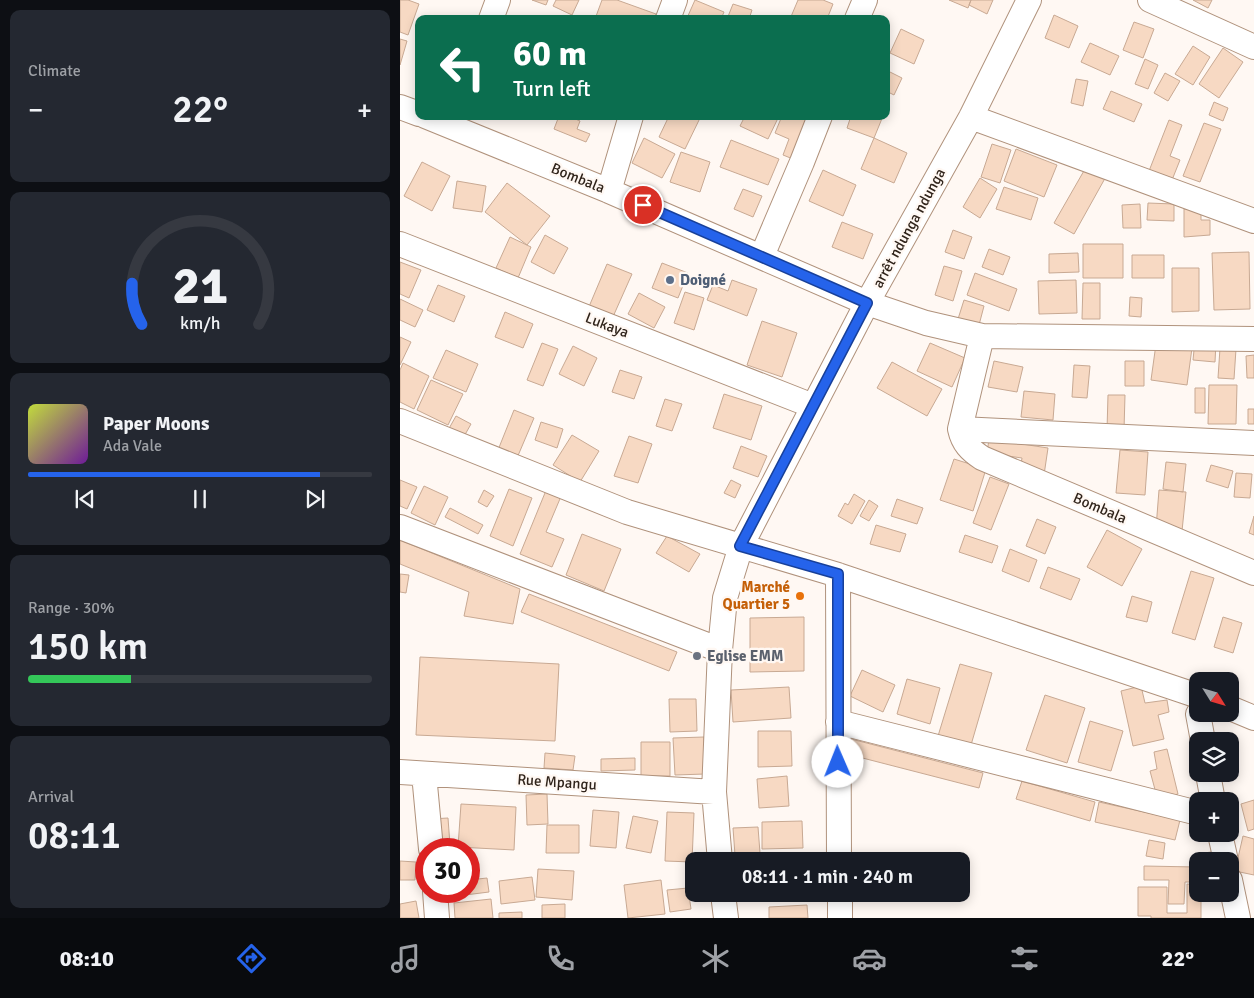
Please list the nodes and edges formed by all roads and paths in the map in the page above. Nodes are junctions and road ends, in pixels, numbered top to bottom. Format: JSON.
{"nodes":[{"id":1,"x":498,"y":0,"type":"edge"},
{"id":2,"x":675,"y":0,"type":"edge"},
{"id":3,"x":865,"y":0,"type":"edge"},
{"id":4,"x":1029,"y":0,"type":"edge"},
{"id":5,"x":1150,"y":0,"type":"edge"},
{"id":6,"x":492,"y":15,"type":"edge"},
{"id":7,"x":669,"y":15,"type":"edge"},
{"id":8,"x":859,"y":15,"type":"edge"},
{"id":9,"x":1254,"y":47,"type":"edge"},
{"id":10,"x":970,"y":117,"type":"junction"},
{"id":11,"x":630,"y":120,"type":"edge"},
{"id":12,"x":818,"y":120,"type":"edge"},
{"id":13,"x":453,"y":121,"type":"edge"},
{"id":14,"x":609,"y":191,"type":"junction"},
{"id":15,"x":1254,"y":221,"type":"edge"},
{"id":16,"x":400,"y":244,"type":"edge"},
{"id":17,"x":762,"y":256,"type":"junction"},
{"id":18,"x":867,"y":303,"type":"junction"},
{"id":19,"x":982,"y":336,"type":"junction"},
{"id":20,"x":1254,"y":339,"type":"edge"},
{"id":21,"x":813,"y":406,"type":"junction"},
{"id":22,"x":400,"y":421,"type":"edge"},
{"id":23,"x":960,"y":429,"type":"junction"},
{"id":24,"x":1254,"y":443,"type":"edge"},
{"id":25,"x":400,"y":527,"type":"edge"},
{"id":26,"x":740,"y":546,"type":"junction"},
{"id":27,"x":1254,"y":573,"type":"edge"},
{"id":28,"x":838,"y":574,"type":"junction"},
{"id":29,"x":720,"y":650,"type":"junction"},
{"id":30,"x":1189,"y":701,"type":"edge"},
{"id":31,"x":838,"y":722,"type":"junction"},
{"id":32,"x":400,"y":772,"type":"edge"},
{"id":33,"x":424,"y":774,"type":"junction"},
{"id":34,"x":714,"y":792,"type":"junction"},
{"id":35,"x":1189,"y":811,"type":"edge"},
{"id":36,"x":430,"y":838,"type":"edge"},
{"id":37,"x":719,"y":852,"type":"edge"},
{"id":38,"x":839,"y":852,"type":"edge"},
{"id":39,"x":725,"y":902,"type":"edge"},
{"id":40,"x":840,"y":902,"type":"edge"},
{"id":41,"x":1235,"y":902,"type":"edge"},
{"id":42,"x":435,"y":903,"type":"edge"},
{"id":43,"x":437,"y":918,"type":"edge"},
{"id":44,"x":726,"y":918,"type":"edge"},
{"id":45,"x":840,"y":918,"type":"edge"},
{"id":46,"x":1238,"y":918,"type":"edge"}],
"edges":[{"from":1,"to":6,"type":"street"},
{"from":2,"to":7,"type":"street"},
{"from":3,"to":8,"type":"street"},
{"from":4,"to":10,"type":"street","name":"arrêt ndunga ndunga"},
{"from":5,"to":9,"type":"street"},
{"from":10,"to":15,"type":"street"},
{"from":10,"to":18,"type":"street","name":"arrêt ndunga ndunga"},
{"from":11,"to":14,"type":"street"},
{"from":12,"to":17,"type":"street"},
{"from":13,"to":14,"type":"street","name":"Bombala"},
{"from":14,"to":17,"type":"street","name":"Bombala"},
{"from":16,"to":21,"type":"street","name":"Lukaya"},
{"from":17,"to":18,"type":"street","name":"Bombala"},
{"from":18,"to":19,"type":"street","name":"Bombala"},
{"from":18,"to":21,"type":"street","name":"arrêt ndunga ndunga"},
{"from":19,"to":20,"type":"street","name":"Bombala"},
{"from":19,"to":23,"type":"street"},
{"from":21,"to":26,"type":"street","name":"arrêt ndunga ndunga"},
{"from":22,"to":26,"type":"street"},
{"from":23,"to":24,"type":"street"},
{"from":23,"to":27,"type":"street","name":"Bombala"},
{"from":25,"to":29,"type":"street"},
{"from":26,"to":28,"type":"street"},
{"from":26,"to":29,"type":"street","name":"arrêt ndunga ndunga"},
{"from":28,"to":30,"type":"street"},
{"from":28,"to":31,"type":"street"},
{"from":29,"to":34,"type":"street","name":"arrêt ndunga ndunga"},
{"from":31,"to":35,"type":"street"},
{"from":31,"to":38,"type":"street"},
{"from":32,"to":33,"type":"street","name":"Rue Mpangu"},
{"from":33,"to":34,"type":"street","name":"Rue Mpangu"},
{"from":33,"to":36,"type":"street"},
{"from":34,"to":37,"type":"street","name":"arrêt ndunga ndunga"},
{"from":39,"to":44,"type":"street"},
{"from":40,"to":45,"type":"street"},
{"from":41,"to":46,"type":"street"},
{"from":42,"to":43,"type":"street"}]}
